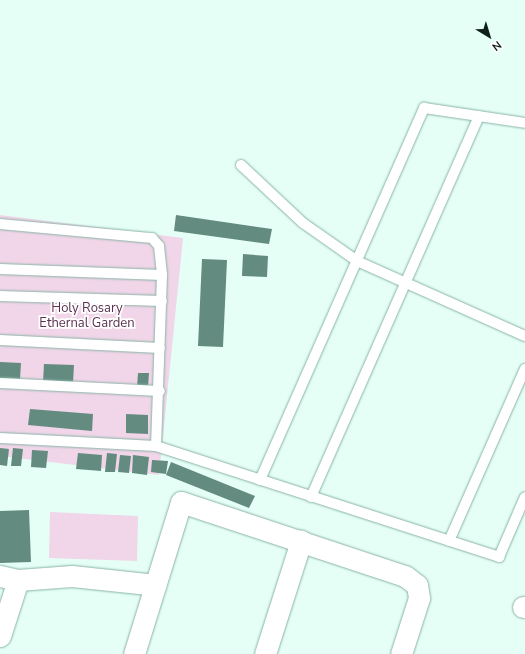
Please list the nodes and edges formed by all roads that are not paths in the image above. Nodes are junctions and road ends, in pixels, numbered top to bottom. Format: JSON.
{"nodes":[{"id":1,"x":479,"y":116,"type":"junction"},
{"id":2,"x":525,"y":122,"type":"edge"},
{"id":3,"x":241,"y":165,"type":"dead end"},
{"id":4,"x":0,"y":224,"type":"edge"},
{"id":5,"x":357,"y":261,"type":"junction"},
{"id":6,"x":0,"y":269,"type":"edge"},
{"id":7,"x":162,"y":275,"type":"junction"},
{"id":8,"x":406,"y":282,"type":"junction"},
{"id":9,"x":0,"y":296,"type":"edge"},
{"id":10,"x":162,"y":301,"type":"junction"},
{"id":11,"x":525,"y":336,"type":"edge"},
{"id":12,"x":0,"y":340,"type":"edge"},
{"id":13,"x":160,"y":348,"type":"junction"},
{"id":14,"x":525,"y":369,"type":"edge"},
{"id":15,"x":0,"y":383,"type":"edge"},
{"id":16,"x":160,"y":391,"type":"junction"},
{"id":17,"x":0,"y":438,"type":"edge"},
{"id":18,"x":156,"y":446,"type":"junction"},
{"id":19,"x":260,"y":480,"type":"junction"},
{"id":20,"x":311,"y":496,"type":"junction"},
{"id":21,"x":525,"y":497,"type":"edge"},
{"id":22,"x":301,"y":541,"type":"junction"},
{"id":23,"x":449,"y":541,"type":"junction"},
{"id":24,"x":9,"y":578,"type":"edge"},
{"id":25,"x":156,"y":585,"type":"junction"},
{"id":26,"x":0,"y":636,"type":"edge"},
{"id":27,"x":134,"y":654,"type":"edge"},
{"id":28,"x":265,"y":654,"type":"edge"},
{"id":29,"x":401,"y":654,"type":"edge"}],
"edges":[{"from":1,"to":2,"type":"lane"},
{"from":1,"to":5,"type":"lane"},
{"from":1,"to":8,"type":"lane"},
{"from":3,"to":5,"type":"lane"},
{"from":4,"to":7,"type":"lane"},
{"from":5,"to":8,"type":"lane"},
{"from":5,"to":19,"type":"lane"},
{"from":6,"to":7,"type":"lane"},
{"from":7,"to":10,"type":"lane"},
{"from":8,"to":11,"type":"lane"},
{"from":8,"to":20,"type":"lane"},
{"from":9,"to":10,"type":"lane"},
{"from":10,"to":13,"type":"lane"},
{"from":12,"to":13,"type":"lane"},
{"from":13,"to":16,"type":"lane"},
{"from":14,"to":23,"type":"lane"},
{"from":15,"to":16,"type":"lane"},
{"from":16,"to":18,"type":"lane"},
{"from":17,"to":18,"type":"lane"},
{"from":18,"to":19,"type":"lane"},
{"from":19,"to":20,"type":"lane"},
{"from":20,"to":23,"type":"lane"},
{"from":21,"to":23,"type":"lane"},
{"from":22,"to":25,"type":"street"},
{"from":22,"to":28,"type":"street"},
{"from":22,"to":29,"type":"street"},
{"from":24,"to":25,"type":"street"},
{"from":24,"to":26,"type":"street"},
{"from":25,"to":27,"type":"street"}]}
